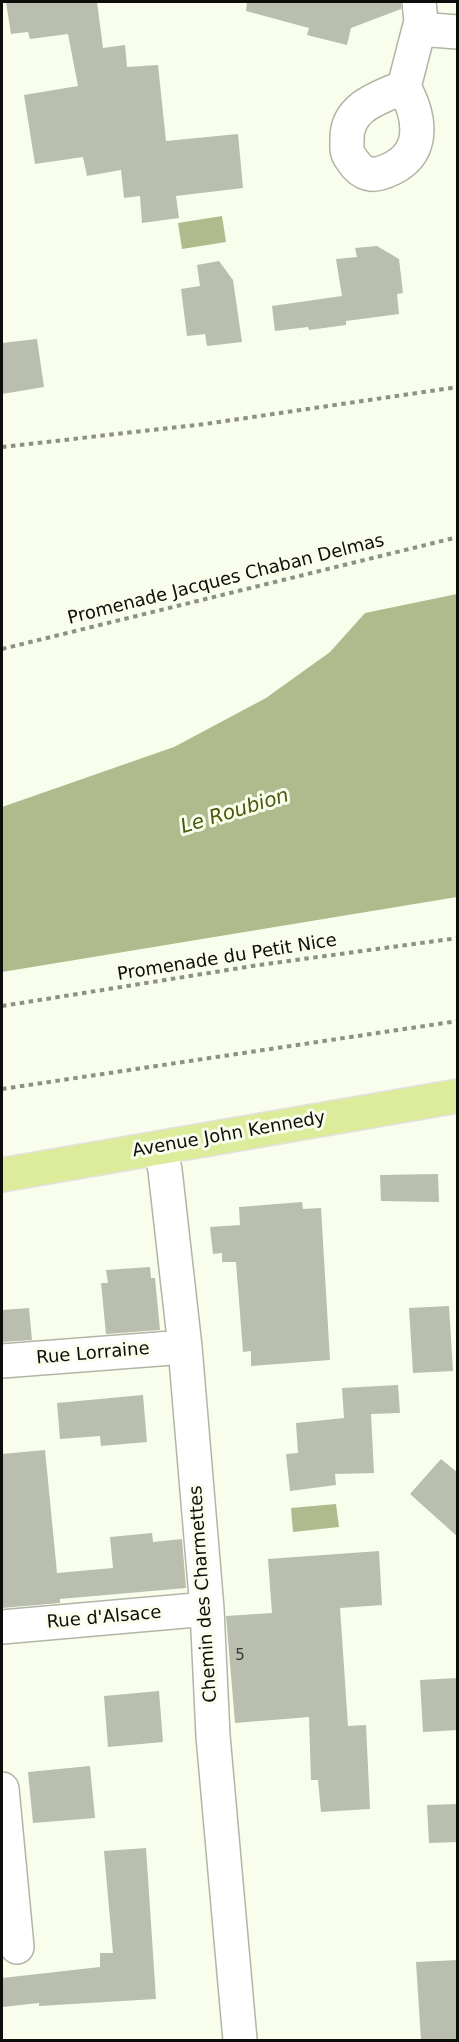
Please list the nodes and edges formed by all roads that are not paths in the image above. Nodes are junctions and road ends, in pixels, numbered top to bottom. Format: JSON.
{"nodes":[{"id":1,"x":419,"y":15,"type":"edge"},
{"id":2,"x":458,"y":32,"type":"edge"},
{"id":3,"x":404,"y":87,"type":"dead end"},
{"id":4,"x":458,"y":1096,"type":"edge"},
{"id":5,"x":160,"y":1148,"type":"junction"},
{"id":6,"x":2,"y":1175,"type":"edge"},
{"id":7,"x":185,"y":1347,"type":"junction"},
{"id":8,"x":2,"y":1361,"type":"edge"},
{"id":9,"x":207,"y":1609,"type":"junction"},
{"id":10,"x":2,"y":1627,"type":"edge"},
{"id":11,"x":2,"y":1789,"type":"edge"},
{"id":12,"x":17,"y":1947,"type":"dead end"},
{"id":13,"x":240,"y":2040,"type":"edge"}],
"edges":[{"from":1,"to":2,"type":"street"},
{"from":1,"to":3,"type":"street"},
{"from":4,"to":5,"type":"main road","name":"Avenue John Kennedy"},
{"from":5,"to":6,"type":"main road","name":"Avenue John Kennedy"},
{"from":5,"to":7,"type":"street","name":"Chemin des Charmettes"},
{"from":7,"to":8,"type":"street","name":"Rue Lorraine"},
{"from":7,"to":9,"type":"street","name":"Chemin des Charmettes"},
{"from":9,"to":10,"type":"street","name":"Rue d'Alsace"},
{"from":9,"to":13,"type":"street","name":"Chemin des Charmettes"},
{"from":11,"to":12,"type":"street"}]}
